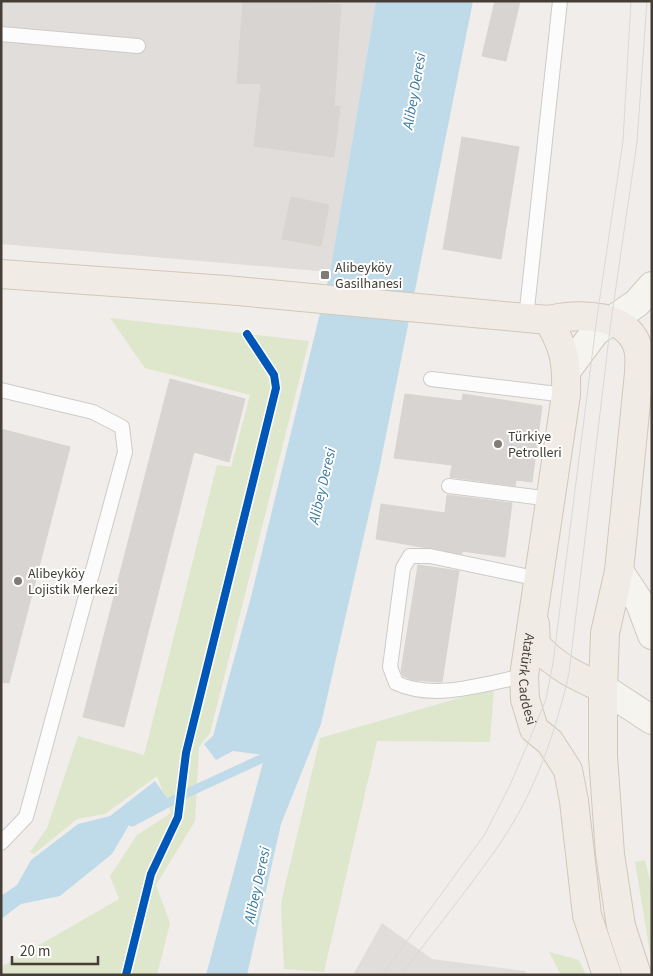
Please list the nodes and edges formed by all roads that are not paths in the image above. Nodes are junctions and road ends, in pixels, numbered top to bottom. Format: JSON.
{"nodes":[{"id":1,"x":560,"y":1,"type":"edge"},
{"id":2,"x":1,"y":34,"type":"edge"},
{"id":3,"x":138,"y":46,"type":"dead end"},
{"id":4,"x":1,"y":274,"type":"edge"},
{"id":5,"x":652,"y":286,"type":"edge"},
{"id":6,"x":537,"y":319,"type":"junction"},
{"id":7,"x":611,"y":321,"type":"junction"},
{"id":8,"x":652,"y":370,"type":"edge"},
{"id":9,"x":431,"y":379,"type":"dead end"},
{"id":10,"x":567,"y":382,"type":"junction"},
{"id":11,"x":1,"y":390,"type":"edge"},
{"id":12,"x":638,"y":408,"type":"junction"},
{"id":13,"x":448,"y":486,"type":"dead end"},
{"id":14,"x":550,"y":499,"type":"junction"},
{"id":15,"x":619,"y":571,"type":"junction"},
{"id":16,"x":537,"y":590,"type":"junction"},
{"id":17,"x":652,"y":635,"type":"edge"},
{"id":18,"x":524,"y":676,"type":"junction"},
{"id":19,"x":603,"y":688,"type":"junction"},
{"id":20,"x":652,"y":720,"type":"edge"},
{"id":21,"x":1,"y":843,"type":"edge"},
{"id":22,"x":607,"y":975,"type":"edge"},
{"id":23,"x":636,"y":975,"type":"edge"}],
"edges":[{"from":1,"to":6,"type":"lane"},
{"from":2,"to":3,"type":"lane"},
{"from":4,"to":6,"type":"main road"},
{"from":5,"to":7,"type":"main road","name":"Atatürk Caddesi"},
{"from":6,"to":7,"type":"main road"},
{"from":6,"to":10,"type":"main road","name":"Atatürk Caddesi"},
{"from":7,"to":10,"type":"main road","name":"Atatürk Caddesi"},
{"from":7,"to":12,"type":"main road"},
{"from":8,"to":12,"type":"main road"},
{"from":9,"to":10,"type":"lane"},
{"from":10,"to":14,"type":"main road","name":"Atatürk Caddesi"},
{"from":11,"to":21,"type":"lane"},
{"from":12,"to":15,"type":"main road"},
{"from":13,"to":14,"type":"lane"},
{"from":14,"to":16,"type":"main road","name":"Atatürk Caddesi"},
{"from":15,"to":17,"type":"main road"},
{"from":15,"to":19,"type":"main road"},
{"from":16,"to":18,"type":"main road","name":"Atatürk Caddesi"},
{"from":16,"to":18,"type":"lane"},
{"from":16,"to":19,"type":"main road"},
{"from":18,"to":22,"type":"main road","name":"Atatürk Caddesi"},
{"from":19,"to":20,"type":"main road"},
{"from":19,"to":23,"type":"main road"}]}
